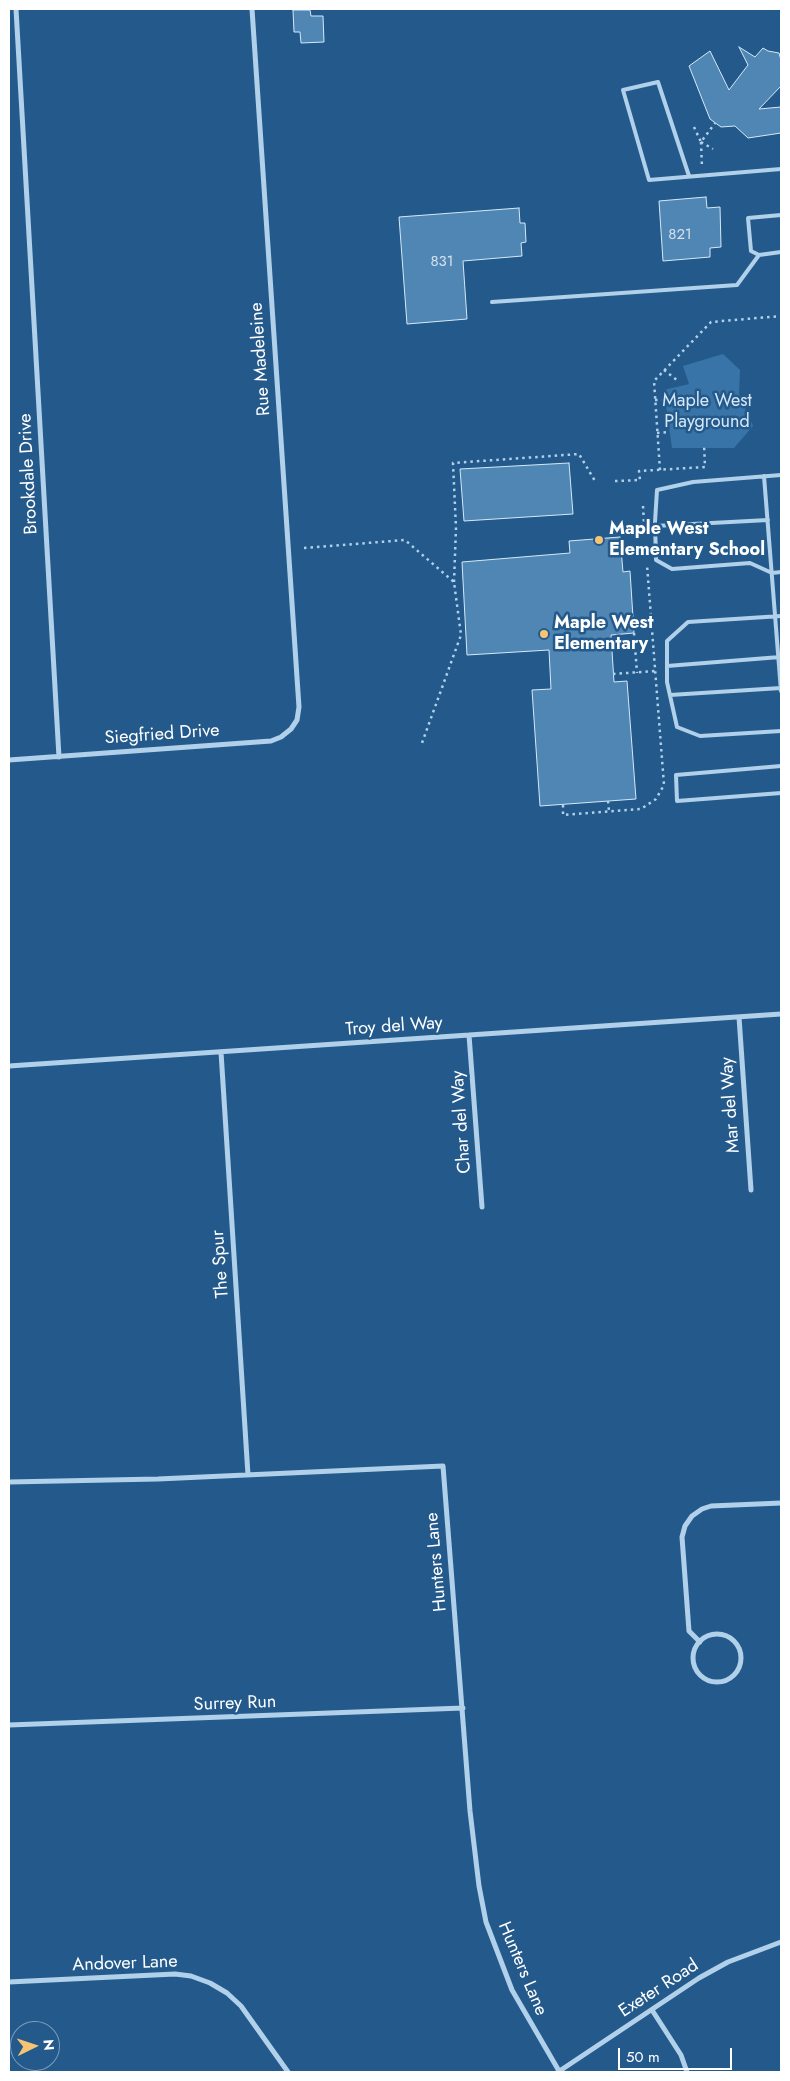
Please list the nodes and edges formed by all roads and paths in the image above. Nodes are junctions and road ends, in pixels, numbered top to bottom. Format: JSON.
{"nodes":[{"id":1,"x":16,"y":9,"type":"edge"},
{"id":2,"x":252,"y":9,"type":"edge"},
{"id":3,"x":716,"y":123,"type":"dead end"},
{"id":4,"x":694,"y":128,"type":"dead end"},
{"id":5,"x":701,"y":142,"type":"junction"},
{"id":6,"x":713,"y":149,"type":"dead end"},
{"id":7,"x":781,"y":169,"type":"edge"},
{"id":8,"x":702,"y":175,"type":"junction"},
{"id":9,"x":689,"y":176,"type":"junction"},
{"id":10,"x":781,"y":215,"type":"edge"},
{"id":11,"x":781,"y":252,"type":"edge"},
{"id":12,"x":759,"y":255,"type":"junction"},
{"id":13,"x":492,"y":302,"type":"dead end"},
{"id":14,"x":781,"y":316,"type":"edge"},
{"id":15,"x":664,"y":370,"type":"junction"},
{"id":16,"x":678,"y":381,"type":"dead end"},
{"id":17,"x":655,"y":400,"type":"junction"},
{"id":18,"x":665,"y":400,"type":"dead end"},
{"id":19,"x":670,"y":432,"type":"dead end"},
{"id":20,"x":658,"y":433,"type":"junction"},
{"id":21,"x":704,"y":444,"type":"dead end"},
{"id":22,"x":660,"y":470,"type":"junction"},
{"id":23,"x":781,"y":475,"type":"edge"},
{"id":24,"x":764,"y":476,"type":"junction"},
{"id":25,"x":595,"y":481,"type":"dead end"},
{"id":26,"x":615,"y":482,"type":"dead end"},
{"id":27,"x":643,"y":506,"type":"dead end"},
{"id":28,"x":768,"y":520,"type":"junction"},
{"id":29,"x":644,"y":525,"type":"dead end"},
{"id":30,"x":655,"y":526,"type":"junction"},
{"id":31,"x":304,"y":548,"type":"dead end"},
{"id":32,"x":647,"y":564,"type":"dead end"},
{"id":33,"x":781,"y":572,"type":"edge"},
{"id":34,"x":772,"y":573,"type":"junction"},
{"id":35,"x":454,"y":582,"type":"junction"},
{"id":36,"x":779,"y":616,"type":"edge"},
{"id":37,"x":634,"y":633,"type":"dead end"},
{"id":38,"x":780,"y":657,"type":"edge"},
{"id":39,"x":667,"y":666,"type":"junction"},
{"id":40,"x":656,"y":671,"type":"junction"},
{"id":41,"x":637,"y":673,"type":"junction"},
{"id":42,"x":613,"y":674,"type":"dead end"},
{"id":43,"x":781,"y":689,"type":"edge"},
{"id":44,"x":670,"y":695,"type":"junction"},
{"id":45,"x":299,"y":708,"type":"joint"},
{"id":46,"x":781,"y":731,"type":"edge"},
{"id":47,"x":422,"y":743,"type":"dead end"},
{"id":48,"x":59,"y":757,"type":"junction"},
{"id":49,"x":9,"y":760,"type":"edge"},
{"id":50,"x":781,"y":766,"type":"edge"},
{"id":51,"x":781,"y":793,"type":"edge"},
{"id":52,"x":608,"y":801,"type":"dead end"},
{"id":53,"x":563,"y":806,"type":"dead end"},
{"id":54,"x":609,"y":811,"type":"junction"},
{"id":55,"x":781,"y":1014,"type":"edge"},
{"id":56,"x":739,"y":1017,"type":"junction"},
{"id":57,"x":469,"y":1035,"type":"junction"},
{"id":58,"x":221,"y":1052,"type":"junction"},
{"id":59,"x":9,"y":1066,"type":"edge"},
{"id":60,"x":751,"y":1190,"type":"dead end"},
{"id":61,"x":482,"y":1207,"type":"dead end"},
{"id":62,"x":248,"y":1475,"type":"junction"},
{"id":63,"x":9,"y":1482,"type":"edge"},
{"id":64,"x":781,"y":1503,"type":"edge"},
{"id":65,"x":700,"y":1642,"type":"junction"},
{"id":66,"x":463,"y":1708,"type":"junction"},
{"id":67,"x":9,"y":1725,"type":"edge"},
{"id":68,"x":781,"y":1942,"type":"edge"},
{"id":69,"x":9,"y":1982,"type":"edge"},
{"id":70,"x":652,"y":2010,"type":"junction"},
{"id":71,"x":288,"y":2072,"type":"edge"},
{"id":72,"x":558,"y":2072,"type":"edge"},
{"id":73,"x":687,"y":2072,"type":"edge"}],
"edges":[{"from":1,"to":48,"type":"street","name":"Brookdale Drive"},
{"from":2,"to":45,"type":"street","name":"Rue Madeleine"},
{"from":3,"to":5,"type":"path"},
{"from":4,"to":5,"type":"path"},
{"from":5,"to":6,"type":"path"},
{"from":5,"to":8,"type":"path"},
{"from":7,"to":8,"type":"lane"},
{"from":8,"to":9,"type":"lane"},
{"from":9,"to":9,"type":"lane"},
{"from":10,"to":12,"type":"lane"},
{"from":11,"to":12,"type":"lane"},
{"from":12,"to":13,"type":"lane"},
{"from":14,"to":15,"type":"path"},
{"from":15,"to":16,"type":"path"},
{"from":15,"to":17,"type":"path"},
{"from":17,"to":18,"type":"path"},
{"from":17,"to":20,"type":"path"},
{"from":19,"to":20,"type":"path"},
{"from":20,"to":22,"type":"path"},
{"from":21,"to":22,"type":"path"},
{"from":22,"to":26,"type":"path"},
{"from":23,"to":24,"type":"lane"},
{"from":24,"to":28,"type":"lane"},
{"from":24,"to":30,"type":"lane"},
{"from":25,"to":35,"type":"path"},
{"from":27,"to":29,"type":"path"},
{"from":28,"to":30,"type":"lane"},
{"from":28,"to":34,"type":"lane"},
{"from":30,"to":34,"type":"lane"},
{"from":31,"to":35,"type":"path"},
{"from":32,"to":40,"type":"path"},
{"from":33,"to":34,"type":"lane"},
{"from":34,"to":36,"type":"lane"},
{"from":35,"to":47,"type":"path"},
{"from":36,"to":38,"type":"lane"},
{"from":36,"to":39,"type":"lane"},
{"from":37,"to":41,"type":"path"},
{"from":38,"to":39,"type":"lane"},
{"from":38,"to":43,"type":"lane"},
{"from":39,"to":44,"type":"lane"},
{"from":40,"to":41,"type":"path"},
{"from":40,"to":54,"type":"path"},
{"from":41,"to":42,"type":"path"},
{"from":43,"to":44,"type":"lane"},
{"from":44,"to":46,"type":"lane"},
{"from":45,"to":48,"type":"street","name":"Siegfried Drive"},
{"from":48,"to":49,"type":"street","name":"Siegfried Drive"},
{"from":50,"to":51,"type":"lane"},
{"from":52,"to":54,"type":"path"},
{"from":53,"to":54,"type":"path"},
{"from":55,"to":56,"type":"street","name":"Troy del Way"},
{"from":56,"to":57,"type":"street","name":"Troy del Way"},
{"from":56,"to":60,"type":"street","name":"Mar del Way"},
{"from":57,"to":58,"type":"street","name":"Troy del Way"},
{"from":57,"to":61,"type":"street","name":"Char del Way"},
{"from":58,"to":59,"type":"street","name":"Troy del Way"},
{"from":58,"to":62,"type":"street","name":"The Spur"},
{"from":62,"to":63,"type":"street","name":"Hunters Lane"},
{"from":62,"to":66,"type":"street","name":"Hunters Lane"},
{"from":64,"to":65,"type":"street"},
{"from":65,"to":65,"type":"street"},
{"from":66,"to":67,"type":"street","name":"Surrey Run"},
{"from":66,"to":72,"type":"street","name":"Hunters Lane"},
{"from":68,"to":70,"type":"street","name":"Exeter Road"},
{"from":69,"to":71,"type":"street","name":"Andover Lane"},
{"from":70,"to":72,"type":"street","name":"Exeter Road"},
{"from":70,"to":73,"type":"street"}]}
